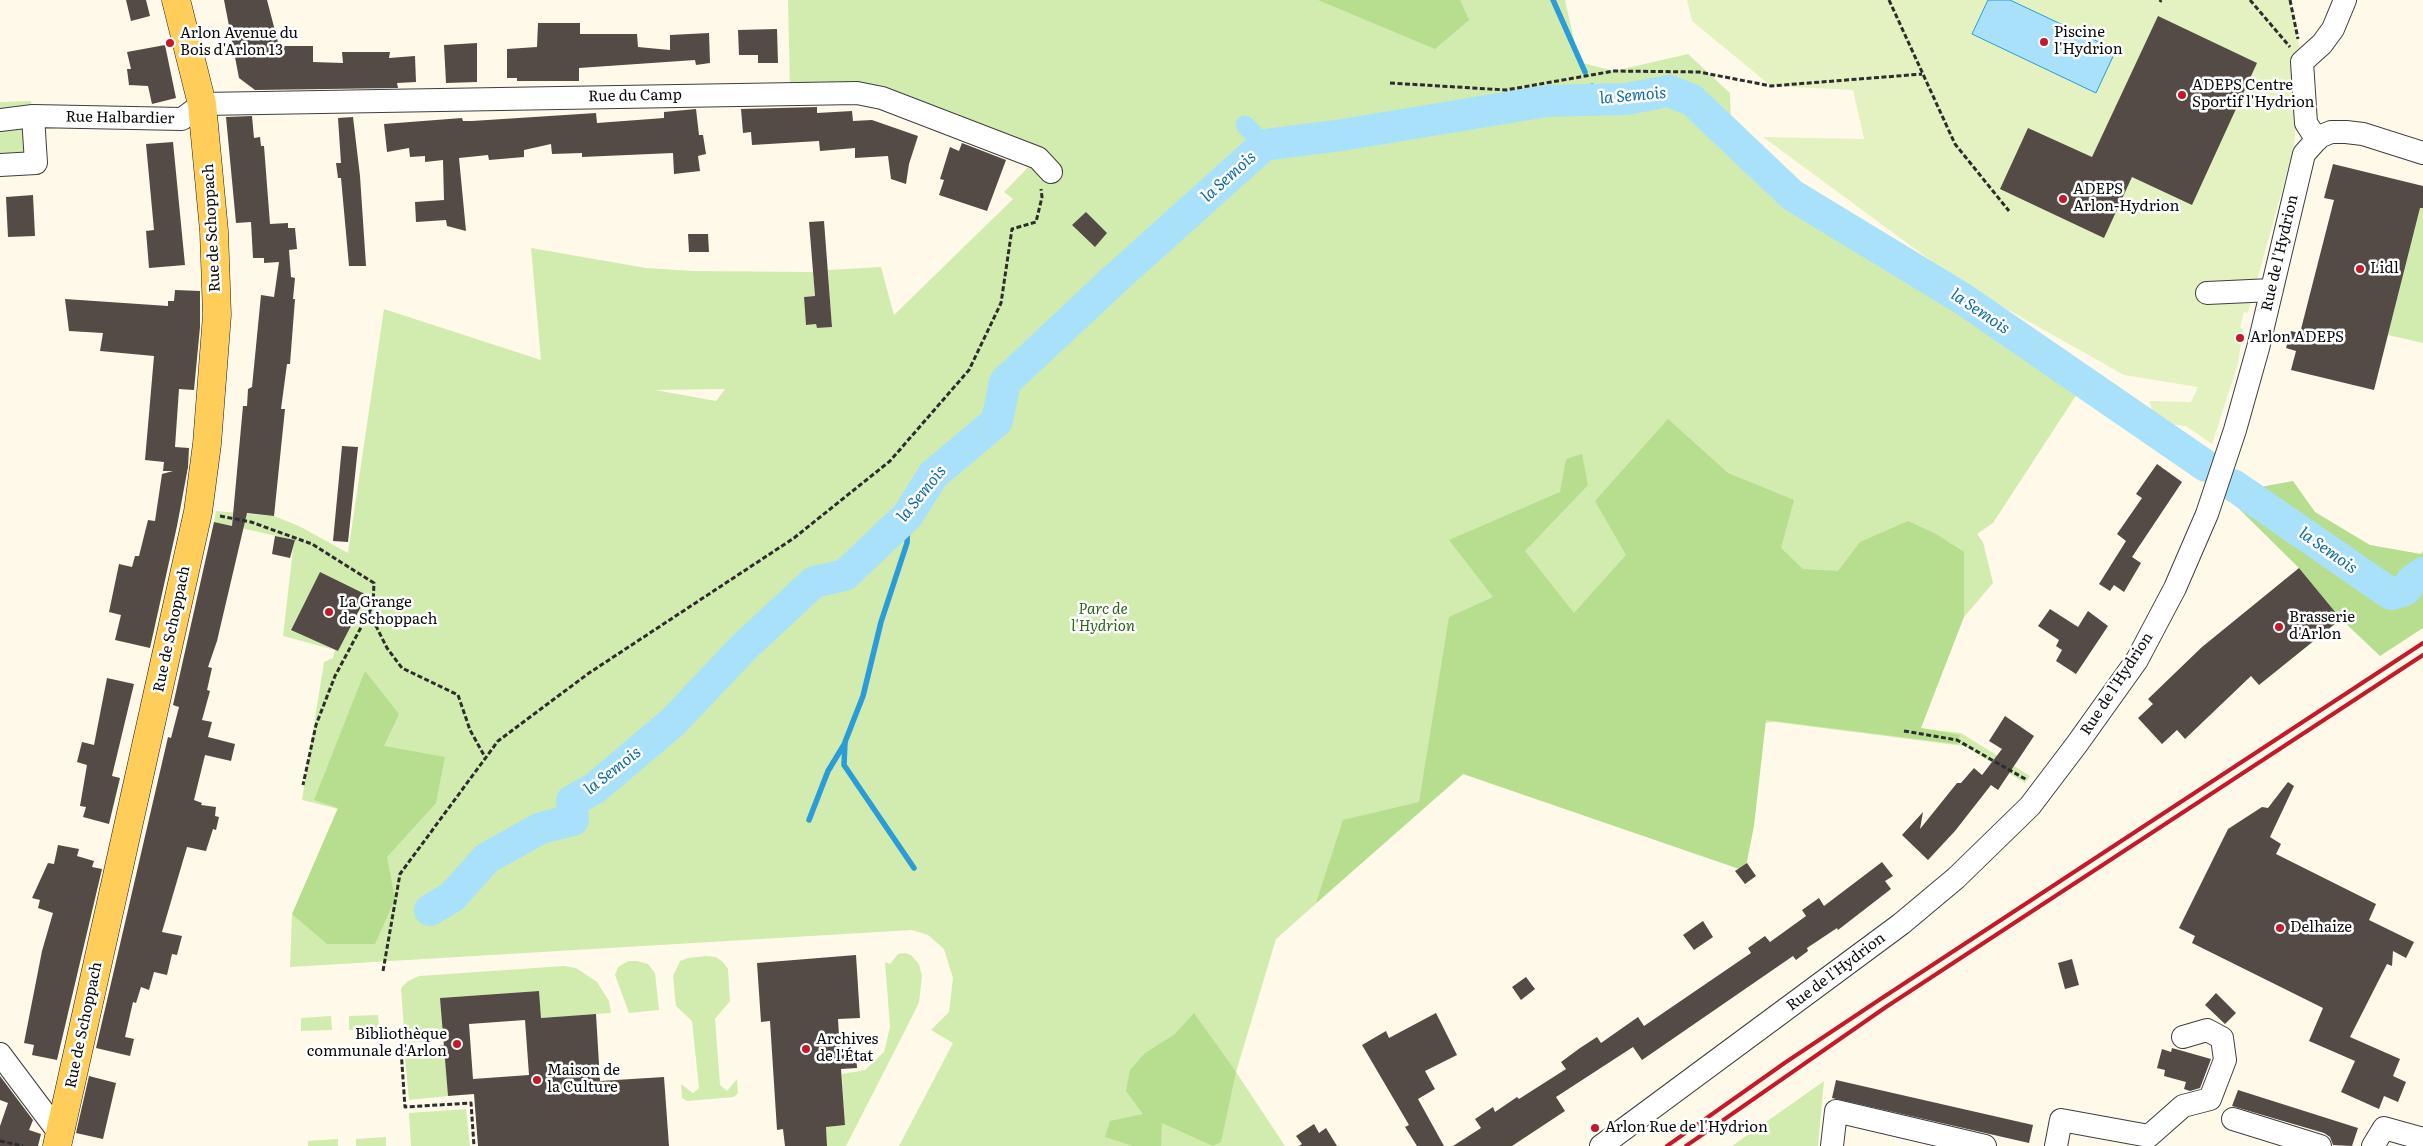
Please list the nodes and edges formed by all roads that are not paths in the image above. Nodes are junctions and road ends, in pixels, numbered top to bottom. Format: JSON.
{"nodes":[{"id":1,"x":176,"y":0,"type":"edge"},
{"id":2,"x":2344,"y":0,"type":"edge"},
{"id":3,"x":202,"y":104,"type":"junction"},
{"id":4,"x":33,"y":116,"type":"junction"},
{"id":5,"x":0,"y":120,"type":"edge"},
{"id":6,"x":2317,"y":140,"type":"junction"},
{"id":7,"x":2423,"y":153,"type":"edge"},
{"id":8,"x":0,"y":165,"type":"edge"},
{"id":9,"x":1044,"y":165,"type":"road end"},
{"id":10,"x":2272,"y":290,"type":"junction"},
{"id":11,"x":2207,"y":293,"type":"dead end"},
{"id":12,"x":2183,"y":1037,"type":"dead end"},
{"id":13,"x":0,"y":1054,"type":"edge"},
{"id":14,"x":2233,"y":1119,"type":"dead end"},
{"id":15,"x":2423,"y":1139,"type":"edge"},
{"id":16,"x":58,"y":1140,"type":"edge"},
{"id":17,"x":1601,"y":1146,"type":"edge"},
{"id":18,"x":1832,"y":1146,"type":"edge"},
{"id":19,"x":1985,"y":1146,"type":"edge"},
{"id":20,"x":2056,"y":1146,"type":"edge"},
{"id":21,"x":2320,"y":1146,"type":"edge"},
{"id":22,"x":2372,"y":1146,"type":"edge"}],
"edges":[{"from":1,"to":3,"type":"main road","name":"Rue de Schoppach"},
{"from":2,"to":6,"type":"street"},
{"from":3,"to":4,"type":"street","name":"Rue Halbardier"},
{"from":3,"to":9,"type":"street","name":"Rue du Camp"},
{"from":3,"to":16,"type":"main road","name":"Rue de Schoppach"},
{"from":4,"to":5,"type":"street","name":"Rue Halbardier"},
{"from":4,"to":8,"type":"street"},
{"from":6,"to":7,"type":"street"},
{"from":6,"to":10,"type":"street","name":"Rue de l'Hydrion"},
{"from":10,"to":11,"type":"street"},
{"from":10,"to":17,"type":"street","name":"Rue de l'Hydrion"},
{"from":12,"to":20,"type":"street"},
{"from":13,"to":16,"type":"street"},
{"from":14,"to":21,"type":"street"},
{"from":15,"to":22,"type":"street"},
{"from":18,"to":19,"type":"street"}]}
